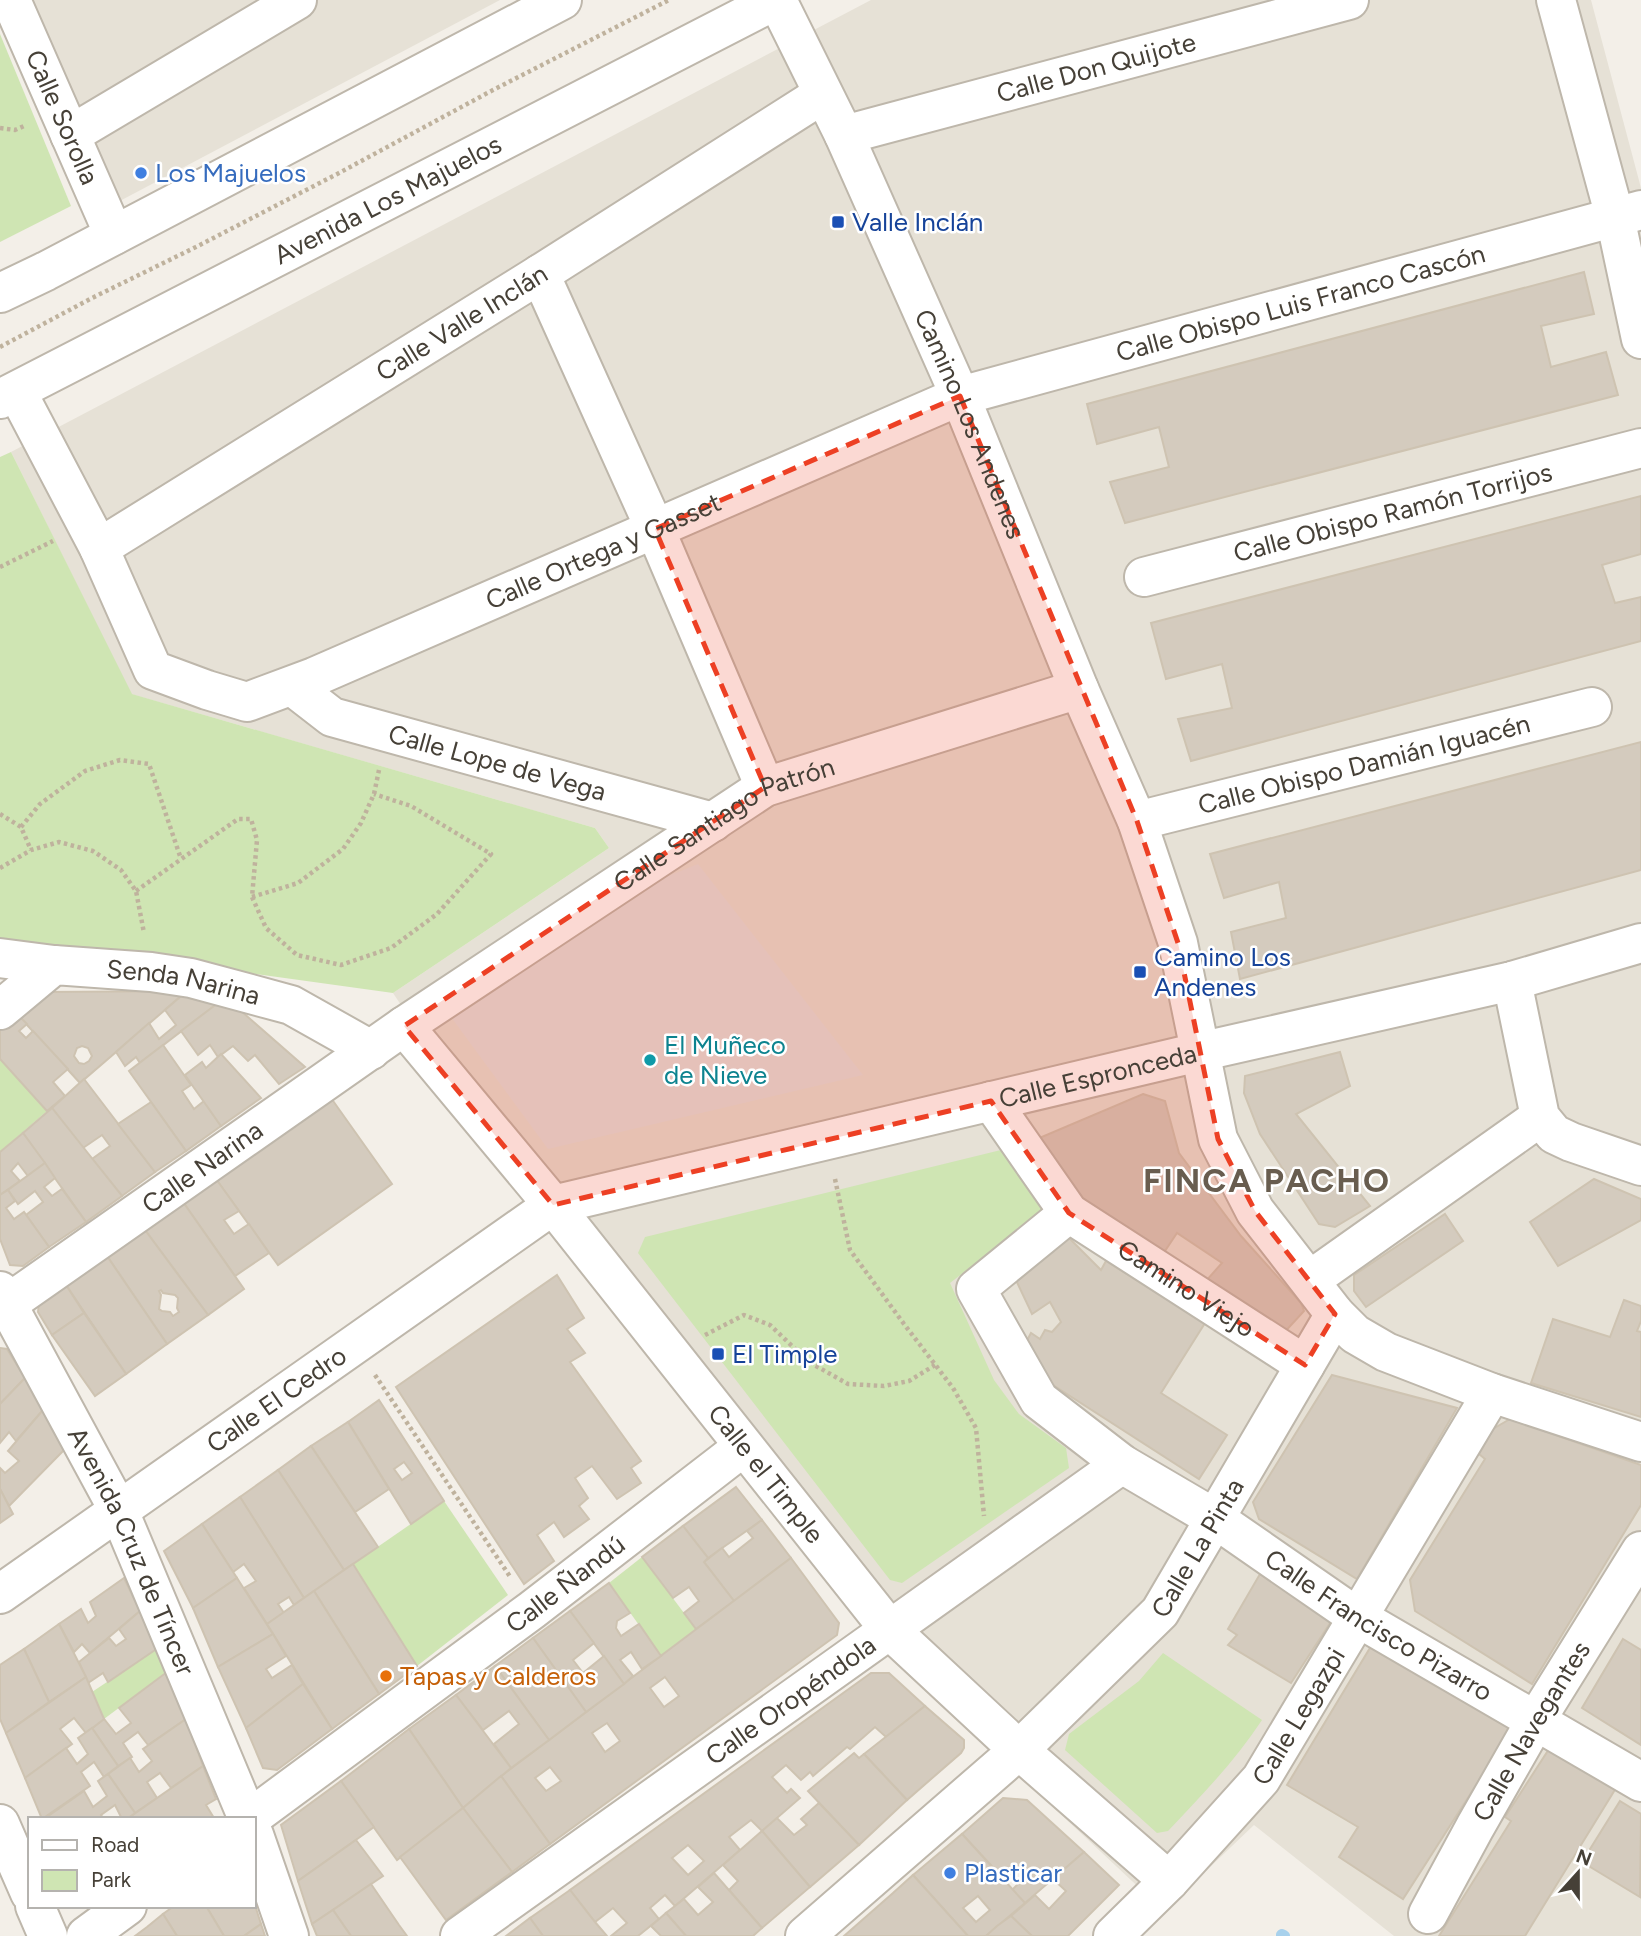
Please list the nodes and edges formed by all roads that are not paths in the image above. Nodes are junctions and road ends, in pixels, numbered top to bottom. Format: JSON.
{"nodes":[{"id":1,"x":11,"y":0,"type":"edge"},
{"id":2,"x":297,"y":0,"type":"edge"},
{"id":3,"x":562,"y":0,"type":"edge"},
{"id":4,"x":776,"y":0,"type":"edge"},
{"id":5,"x":1349,"y":0,"type":"edge"},
{"id":6,"x":1556,"y":0,"type":"edge"},
{"id":7,"x":823,"y":94,"type":"junction"},
{"id":8,"x":70,"y":135,"type":"junction"},
{"id":9,"x":844,"y":135,"type":"junction"},
{"id":10,"x":1628,"y":213,"type":"edge"},
{"id":11,"x":114,"y":235,"type":"junction"},
{"id":12,"x":540,"y":274,"type":"junction"},
{"id":13,"x":0,"y":293,"type":"edge"},
{"id":14,"x":1641,"y":339,"type":"edge"},
{"id":15,"x":9,"y":396,"type":"edge"},
{"id":16,"x":960,"y":396,"type":"junction"},
{"id":17,"x":1641,"y":448,"type":"edge"},
{"id":18,"x":655,"y":529,"type":"junction"},
{"id":19,"x":91,"y":532,"type":"junction"},
{"id":20,"x":1144,"y":577,"type":"dead end"},
{"id":21,"x":292,"y":686,"type":"junction"},
{"id":22,"x":1079,"y":689,"type":"junction"},
{"id":23,"x":1592,"y":707,"type":"dead end"},
{"id":24,"x":765,"y":787,"type":"junction"},
{"id":25,"x":1137,"y":821,"type":"junction"},
{"id":26,"x":713,"y":822,"type":"junction"},
{"id":27,"x":1641,"y":943,"type":"edge"},
{"id":28,"x":0,"y":958,"type":"edge"},
{"id":29,"x":54,"y":965,"type":"junction"},
{"id":30,"x":1512,"y":981,"type":"junction"},
{"id":31,"x":0,"y":1010,"type":"edge"},
{"id":32,"x":404,"y":1026,"type":"junction"},
{"id":33,"x":370,"y":1050,"type":"junction"},
{"id":34,"x":1199,"y":1052,"type":"junction"},
{"id":35,"x":991,"y":1101,"type":"junction"},
{"id":36,"x":1540,"y":1118,"type":"junction"},
{"id":37,"x":1641,"y":1166,"type":"edge"},
{"id":38,"x":553,"y":1205,"type":"junction"},
{"id":39,"x":1069,"y":1213,"type":"junction"},
{"id":40,"x":1310,"y":1280,"type":"junction"},
{"id":41,"x":2,"y":1301,"type":"edge"},
{"id":42,"x":1335,"y":1314,"type":"junction"},
{"id":43,"x":1305,"y":1365,"type":"junction"},
{"id":44,"x":1492,"y":1393,"type":"junction"},
{"id":45,"x":1641,"y":1442,"type":"edge"},
{"id":46,"x":743,"y":1447,"type":"junction"},
{"id":47,"x":1122,"y":1464,"type":"junction"},
{"id":48,"x":119,"y":1511,"type":"junction"},
{"id":49,"x":1214,"y":1518,"type":"junction"},
{"id":50,"x":1641,"y":1551,"type":"edge"},
{"id":51,"x":0,"y":1594,"type":"edge"},
{"id":52,"x":1357,"y":1617,"type":"junction"},
{"id":53,"x":890,"y":1630,"type":"junction"},
{"id":54,"x":1536,"y":1720,"type":"junction"},
{"id":55,"x":1019,"y":1750,"type":"junction"},
{"id":56,"x":1641,"y":1782,"type":"edge"},
{"id":57,"x":247,"y":1817,"type":"edge"},
{"id":58,"x":251,"y":1817,"type":"edge"},
{"id":59,"x":0,"y":1824,"type":"edge"},
{"id":60,"x":256,"y":1841,"type":"edge"},
{"id":61,"x":1169,"y":1881,"type":"junction"},
{"id":62,"x":28,"y":1888,"type":"edge"},
{"id":63,"x":36,"y":1908,"type":"edge"},
{"id":64,"x":124,"y":1908,"type":"edge"},
{"id":65,"x":1428,"y":1914,"type":"dead end"},
{"id":66,"x":48,"y":1936,"type":"edge"},
{"id":67,"x":86,"y":1936,"type":"edge"},
{"id":68,"x":289,"y":1936,"type":"edge"},
{"id":69,"x":460,"y":1936,"type":"edge"},
{"id":70,"x":805,"y":1936,"type":"edge"},
{"id":71,"x":1113,"y":1936,"type":"edge"}],
"edges":[{"from":1,"to":8,"type":"street","name":"Calle Sorolla"},
{"from":2,"to":8,"type":"street"},
{"from":3,"to":11,"type":"street"},
{"from":4,"to":7,"type":"street","name":"Camino Los Andenes"},
{"from":4,"to":15,"type":"street","name":"Avenida Los Majuelos"},
{"from":5,"to":9,"type":"street","name":"Calle Don Quijote"},
{"from":6,"to":10,"type":"street"},
{"from":7,"to":9,"type":"street","name":"Camino Los Andenes"},
{"from":7,"to":12,"type":"street","name":"Calle Valle Inclán"},
{"from":8,"to":11,"type":"street","name":"Calle Sorolla"},
{"from":9,"to":16,"type":"street","name":"Camino Los Andenes"},
{"from":10,"to":14,"type":"street"},
{"from":10,"to":16,"type":"street","name":"Calle Obispo Luis Franco Cascón"},
{"from":11,"to":13,"type":"street"},
{"from":12,"to":18,"type":"street"},
{"from":12,"to":19,"type":"street","name":"Calle Valle Inclán"},
{"from":15,"to":19,"type":"street"},
{"from":16,"to":18,"type":"street","name":"Calle Ortega y Gasset"},
{"from":16,"to":22,"type":"street","name":"Camino Los Andenes"},
{"from":17,"to":20,"type":"street","name":"Calle Obispo Ramón Torrijos"},
{"from":18,"to":21,"type":"street","name":"Calle Ortega y Gasset"},
{"from":18,"to":24,"type":"street"},
{"from":19,"to":21,"type":"street","name":"Calle Ortega y Gasset"},
{"from":21,"to":26,"type":"street","name":"Calle Lope de Vega"},
{"from":22,"to":24,"type":"street","name":"Calle Santiago Patrón"},
{"from":22,"to":25,"type":"street","name":"Camino Los Andenes"},
{"from":23,"to":25,"type":"street","name":"Calle Obispo Damián Iguacén"},
{"from":24,"to":26,"type":"street","name":"Calle Santiago Patrón"},
{"from":25,"to":34,"type":"street","name":"Camino Los Andenes"},
{"from":26,"to":32,"type":"street","name":"Calle Santiago Patrón"},
{"from":27,"to":30,"type":"street","name":"Calle Espronceda"},
{"from":28,"to":29,"type":"street","name":"Senda Narina"},
{"from":29,"to":31,"type":"street"},
{"from":29,"to":33,"type":"street","name":"Senda Narina"},
{"from":30,"to":34,"type":"street","name":"Calle Espronceda"},
{"from":30,"to":36,"type":"street"},
{"from":32,"to":33,"type":"street","name":"Calle Narina"},
{"from":32,"to":38,"type":"street","name":"Calle el Timple"},
{"from":33,"to":41,"type":"street","name":"Calle Narina"},
{"from":34,"to":35,"type":"street","name":"Calle Espronceda"},
{"from":34,"to":40,"type":"street","name":"Camino Los Andenes"},
{"from":35,"to":38,"type":"street","name":"Calle Espronceda"},
{"from":35,"to":39,"type":"street","name":"Camino Viejo"},
{"from":36,"to":37,"type":"street"},
{"from":36,"to":40,"type":"street"},
{"from":38,"to":46,"type":"street","name":"Calle el Timple"},
{"from":38,"to":48,"type":"street","name":"Calle El Cedro"},
{"from":39,"to":43,"type":"street","name":"Camino Viejo"},
{"from":39,"to":47,"type":"street"},
{"from":40,"to":42,"type":"street","name":"Camino Los Andenes"},
{"from":41,"to":48,"type":"street","name":"Avenida Cruz de Tíncer"},
{"from":42,"to":43,"type":"street","name":"Calle La Pinta"},
{"from":42,"to":44,"type":"street","name":"Camino Los Andenes"},
{"from":43,"to":49,"type":"street","name":"Calle La Pinta"},
{"from":44,"to":45,"type":"street","name":"Camino Los Andenes"},
{"from":44,"to":52,"type":"street","name":"Calle Legazpi"},
{"from":46,"to":53,"type":"street","name":"Calle el Timple"},
{"from":46,"to":58,"type":"street","name":"Calle Ñandú"},
{"from":47,"to":49,"type":"street","name":"Calle Francisco Pizarro"},
{"from":47,"to":53,"type":"street","name":"Calle Oropéndola"},
{"from":48,"to":51,"type":"street","name":"Calle El Cedro"},
{"from":48,"to":57,"type":"street","name":"Avenida Cruz de Tíncer"},
{"from":49,"to":52,"type":"street","name":"Calle Francisco Pizarro"},
{"from":49,"to":55,"type":"street","name":"Calle La Pinta"},
{"from":50,"to":54,"type":"street","name":"Calle Navegantes"},
{"from":52,"to":54,"type":"street","name":"Calle Francisco Pizarro"},
{"from":52,"to":61,"type":"street","name":"Calle Legazpi"},
{"from":53,"to":55,"type":"street","name":"Calle el Timple"},
{"from":53,"to":69,"type":"street","name":"Calle Oropéndola"},
{"from":54,"to":56,"type":"street","name":"Calle Francisco Pizarro"},
{"from":54,"to":65,"type":"street","name":"Calle Navegantes"},
{"from":55,"to":61,"type":"street","name":"Calle el Timple"},
{"from":55,"to":70,"type":"street","name":"Calle La Pinta"},
{"from":59,"to":62,"type":"street"},
{"from":60,"to":68,"type":"street"},
{"from":61,"to":71,"type":"street","name":"Calle Legazpi"},
{"from":63,"to":66,"type":"street"},
{"from":64,"to":67,"type":"street"}]}
